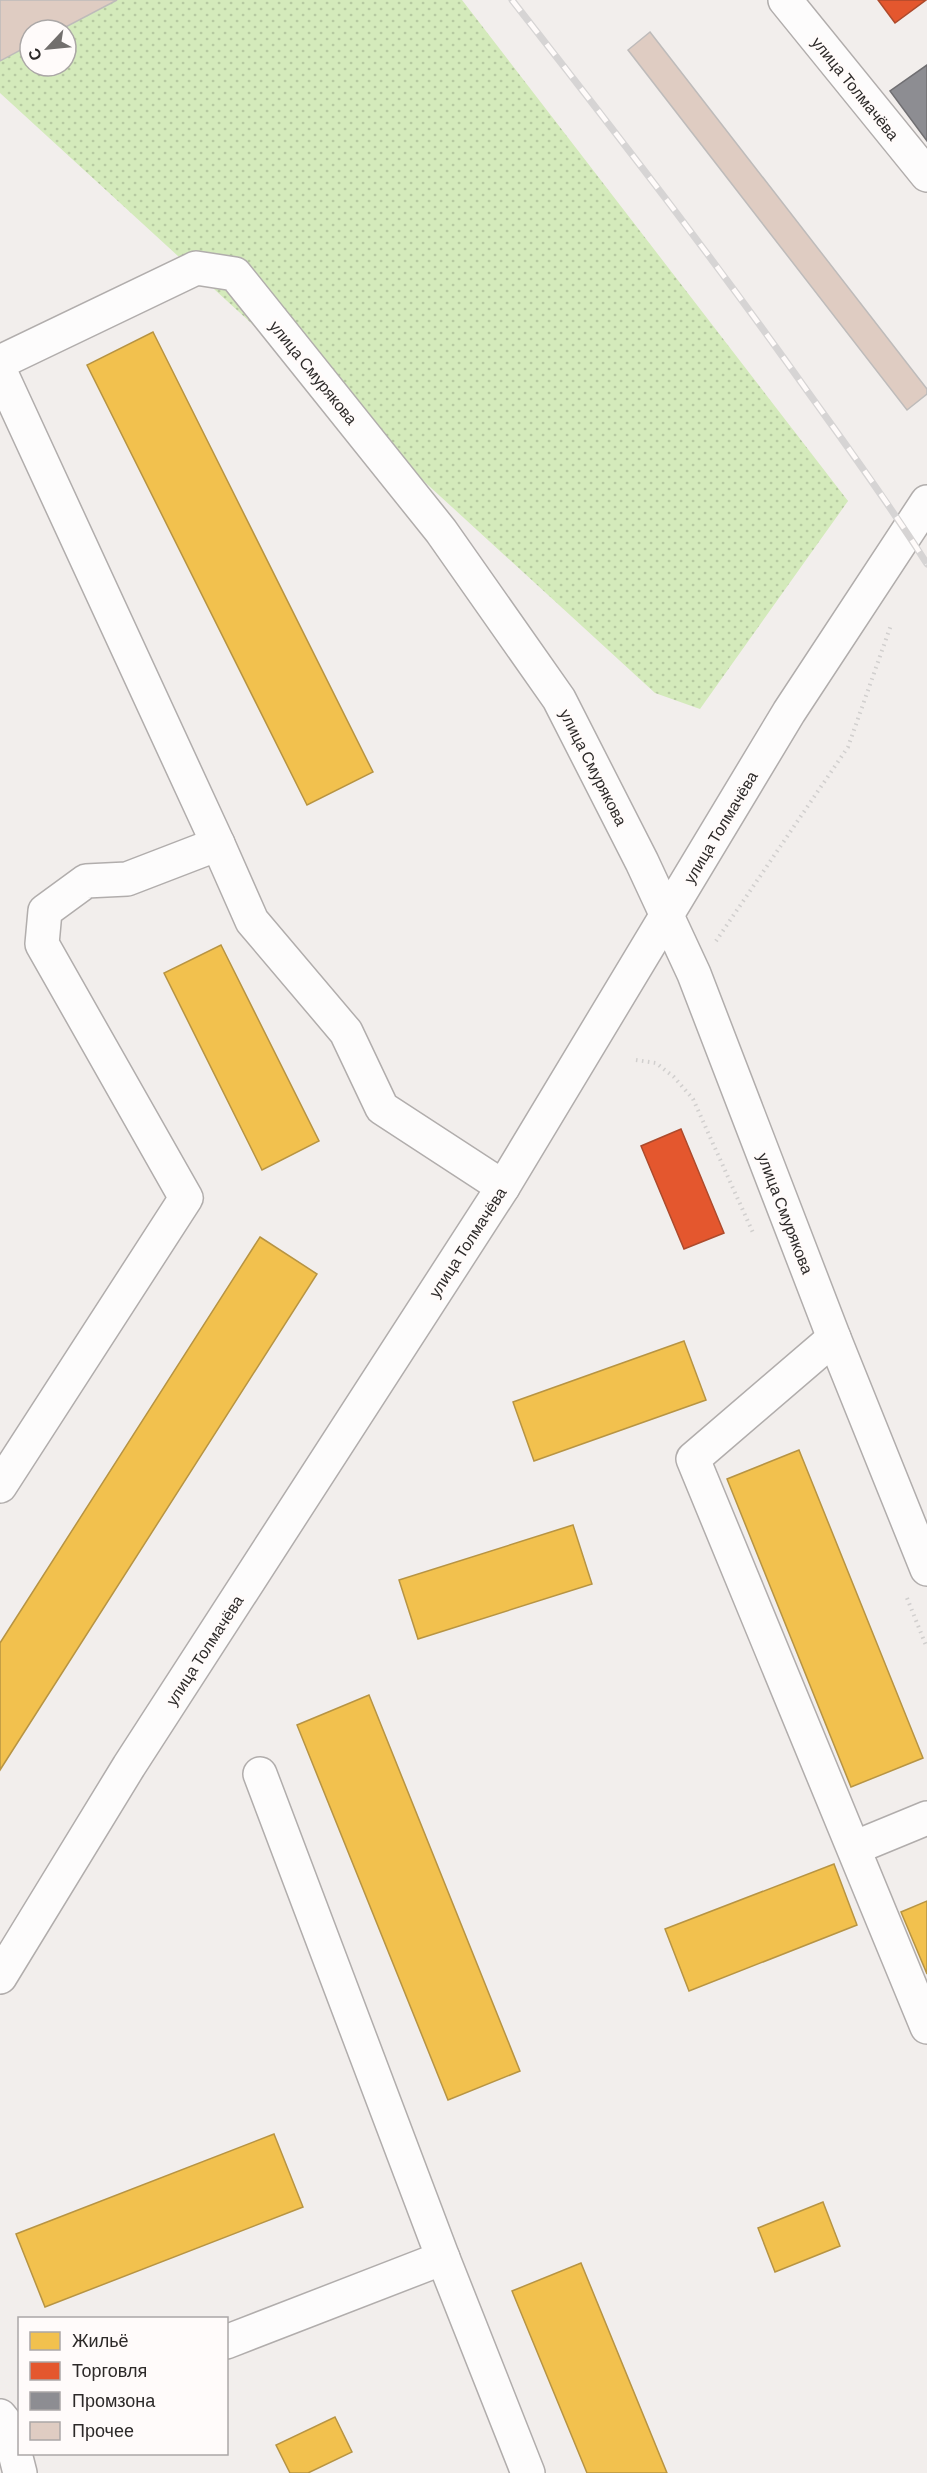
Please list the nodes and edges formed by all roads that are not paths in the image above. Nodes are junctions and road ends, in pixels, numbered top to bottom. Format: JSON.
{"nodes":[{"id":1,"x":785,"y":0,"type":"edge"},
{"id":2,"x":927,"y":175,"type":"edge"},
{"id":3,"x":0,"y":362,"type":"edge"},
{"id":4,"x":0,"y":371,"type":"edge"},
{"id":5,"x":927,"y":502,"type":"edge"},
{"id":6,"x":218,"y":844,"type":"junction"},
{"id":7,"x":667,"y":916,"type":"junction"},
{"id":8,"x":502,"y":1187,"type":"junction"},
{"id":9,"x":834,"y":1338,"type":"junction"},
{"id":10,"x":0,"y":1486,"type":"edge"},
{"id":11,"x":927,"y":1569,"type":"edge"},
{"id":12,"x":260,"y":1774,"type":"dead end"},
{"id":13,"x":927,"y":1818,"type":"edge"},
{"id":14,"x":854,"y":1848,"type":"junction"},
{"id":15,"x":0,"y":1977,"type":"edge"},
{"id":16,"x":927,"y":2027,"type":"edge"},
{"id":17,"x":443,"y":2258,"type":"junction"},
{"id":18,"x":228,"y":2341,"type":"edge"},
{"id":19,"x":9,"y":2421,"type":"edge"},
{"id":20,"x":20,"y":2473,"type":"edge"},
{"id":21,"x":528,"y":2473,"type":"edge"}],
"edges":[{"from":1,"to":2,"type":"street","name":"улица Толмачёва"},
{"from":3,"to":7,"type":"street","name":"улица Смурякова"},
{"from":4,"to":6,"type":"street"},
{"from":5,"to":7,"type":"street","name":"улица Толмачёва"},
{"from":6,"to":8,"type":"street"},
{"from":6,"to":10,"type":"street"},
{"from":7,"to":8,"type":"street","name":"улица Толмачёва"},
{"from":7,"to":9,"type":"street","name":"улица Смурякова"},
{"from":8,"to":15,"type":"street","name":"улица Толмачёва"},
{"from":9,"to":11,"type":"street","name":"улица Смурякова"},
{"from":9,"to":14,"type":"street"},
{"from":12,"to":17,"type":"street"},
{"from":13,"to":14,"type":"street"},
{"from":14,"to":16,"type":"street"},
{"from":17,"to":18,"type":"street"},
{"from":17,"to":21,"type":"street"},
{"from":19,"to":20,"type":"street"}]}
